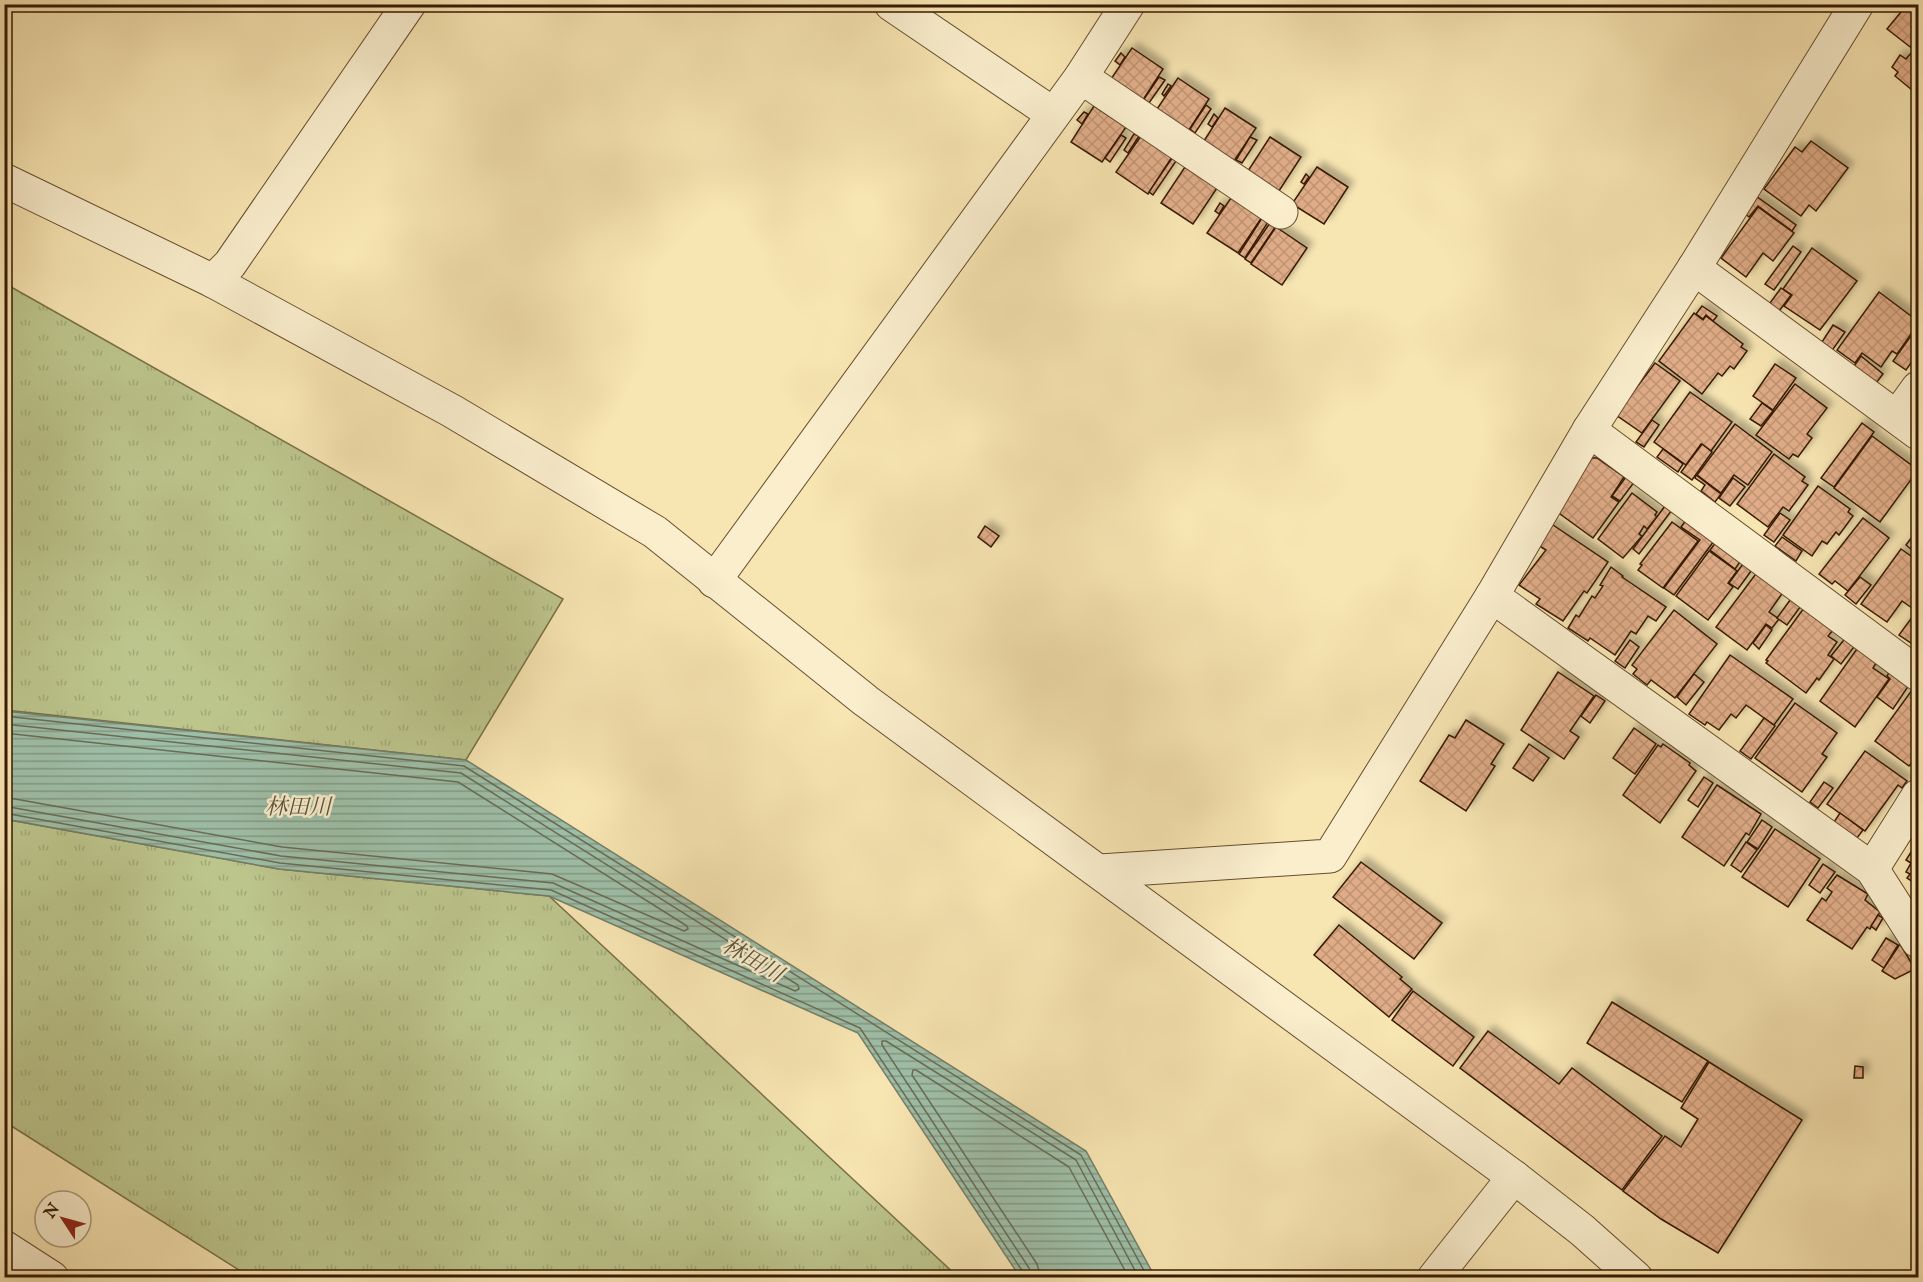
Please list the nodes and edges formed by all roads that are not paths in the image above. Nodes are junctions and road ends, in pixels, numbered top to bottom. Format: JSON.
{"nodes":[{"id":1,"x":410,"y":4,"type":"edge"},
{"id":2,"x":891,"y":4,"type":"edge"},
{"id":3,"x":1128,"y":4,"type":"edge"},
{"id":4,"x":1857,"y":4,"type":"edge"},
{"id":5,"x":1081,"y":77,"type":"junction"},
{"id":6,"x":1053,"y":114,"type":"junction"},
{"id":7,"x":4,"y":180,"type":"edge"},
{"id":8,"x":1281,"y":212,"type":"dead end"},
{"id":9,"x":1694,"y":268,"type":"junction"},
{"id":10,"x":213,"y":281,"type":"junction"},
{"id":11,"x":1918,"y":388,"type":"edge"},
{"id":12,"x":1908,"y":425,"type":"edge"},
{"id":13,"x":1589,"y":430,"type":"junction"},
{"id":14,"x":714,"y":581,"type":"junction"},
{"id":15,"x":1492,"y":596,"type":"junction"},
{"id":16,"x":1918,"y":674,"type":"edge"},
{"id":17,"x":1918,"y":796,"type":"edge"},
{"id":18,"x":1872,"y":869,"type":"junction"},
{"id":19,"x":1100,"y":871,"type":"junction"},
{"id":20,"x":1918,"y":941,"type":"edge"},
{"id":21,"x":1514,"y":1177,"type":"junction"},
{"id":22,"x":4,"y":1247,"type":"edge"},
{"id":23,"x":52,"y":1278,"type":"edge"},
{"id":24,"x":1434,"y":1278,"type":"edge"},
{"id":25,"x":1636,"y":1278,"type":"edge"}],
"edges":[{"from":1,"to":10,"type":"street"},
{"from":2,"to":6,"type":"street"},
{"from":3,"to":5,"type":"street"},
{"from":4,"to":9,"type":"street"},
{"from":5,"to":6,"type":"street"},
{"from":5,"to":8,"type":"street"},
{"from":6,"to":14,"type":"street"},
{"from":7,"to":10,"type":"street"},
{"from":9,"to":12,"type":"street"},
{"from":9,"to":13,"type":"street"},
{"from":10,"to":14,"type":"street"},
{"from":11,"to":12,"type":"street"},
{"from":13,"to":15,"type":"street"},
{"from":13,"to":16,"type":"street"},
{"from":14,"to":19,"type":"street"},
{"from":15,"to":18,"type":"street"},
{"from":15,"to":19,"type":"street"},
{"from":17,"to":18,"type":"street"},
{"from":18,"to":20,"type":"street"},
{"from":19,"to":21,"type":"street"},
{"from":21,"to":24,"type":"street"},
{"from":21,"to":25,"type":"street"},
{"from":22,"to":23,"type":"street"}]}
